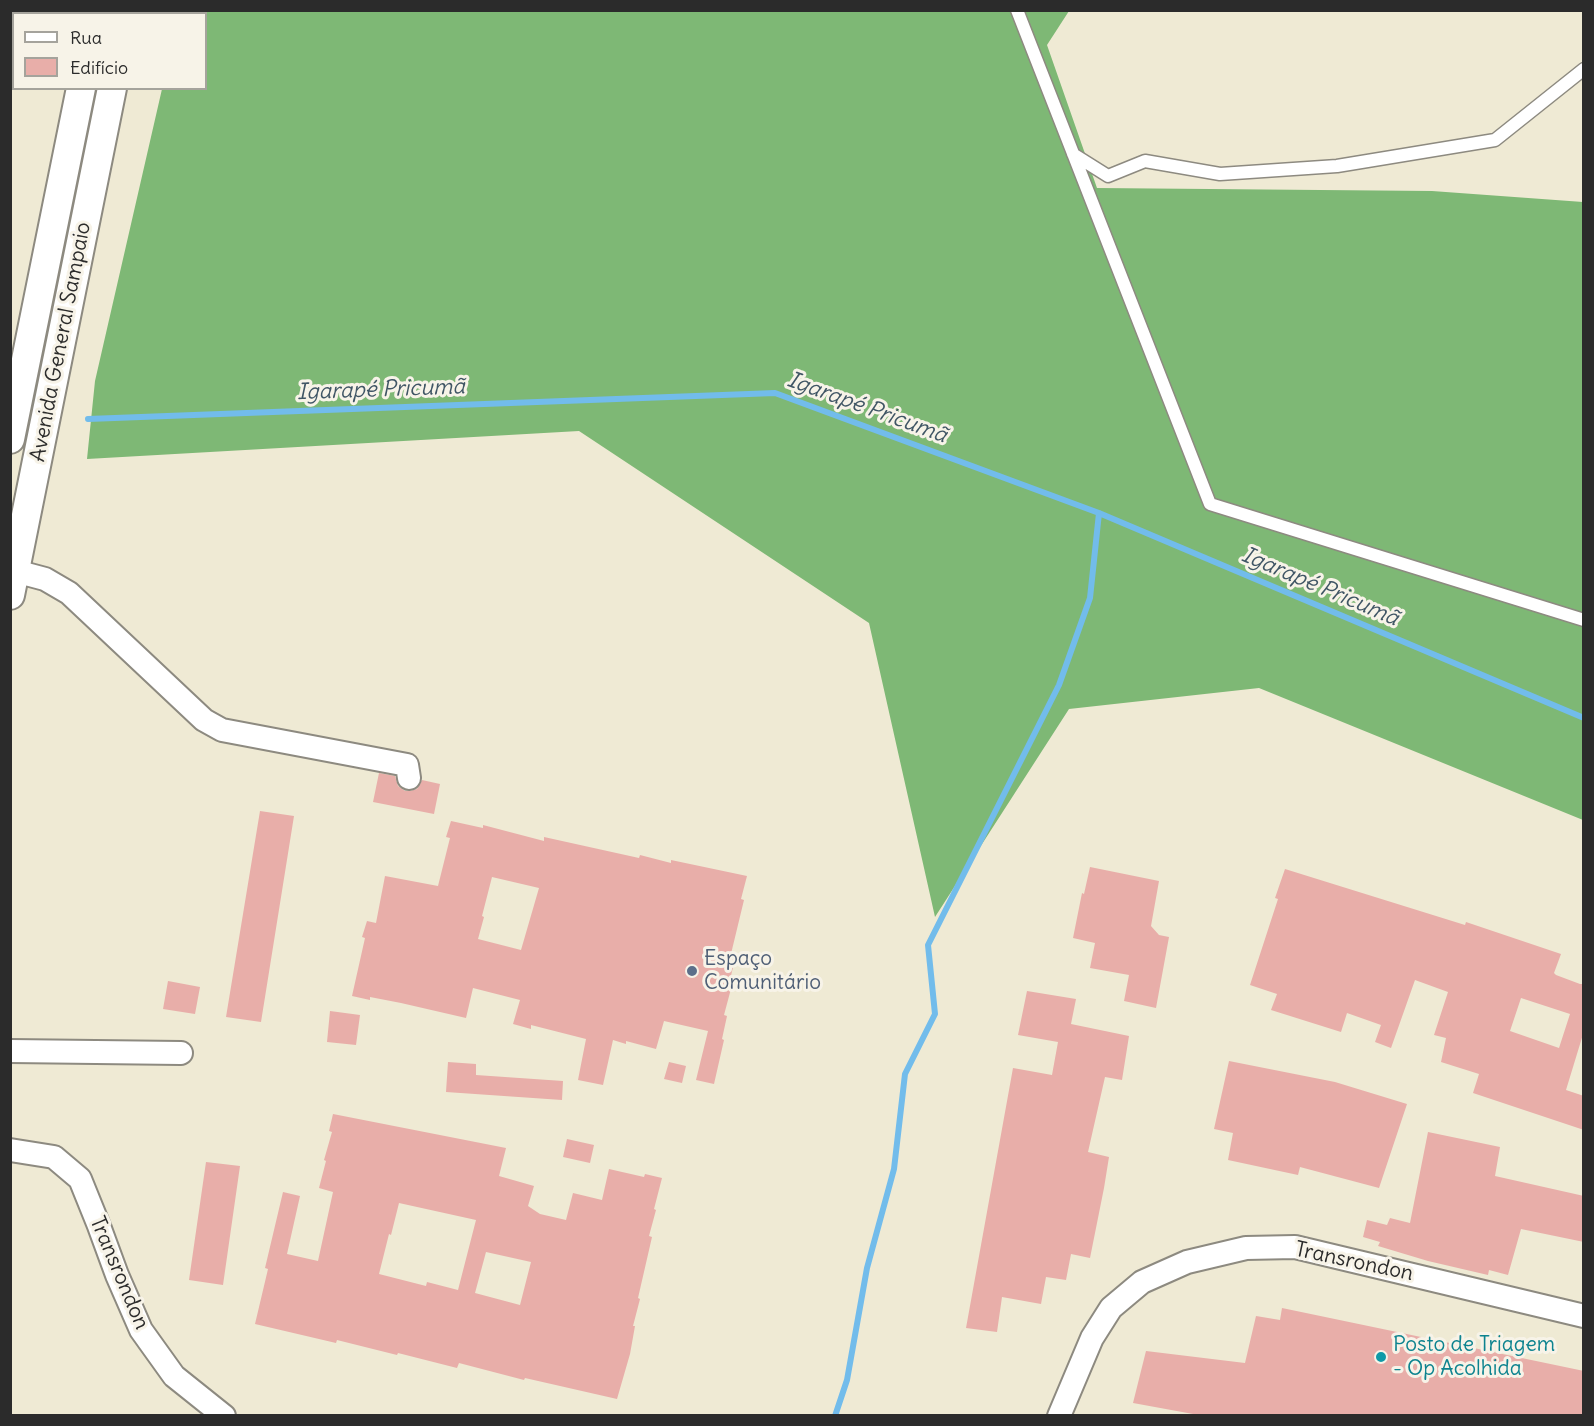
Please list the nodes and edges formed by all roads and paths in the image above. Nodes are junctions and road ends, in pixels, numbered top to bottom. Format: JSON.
{"nodes":[{"id":1,"x":1017,"y":10,"type":"edge"},
{"id":2,"x":1584,"y":69,"type":"edge"},
{"id":3,"x":81,"y":90,"type":"edge"},
{"id":4,"x":112,"y":90,"type":"edge"},
{"id":5,"x":1073,"y":154,"type":"junction"},
{"id":6,"x":10,"y":439,"type":"edge"},
{"id":7,"x":22,"y":479,"type":"edge"},
{"id":8,"x":13,"y":583,"type":"edge"},
{"id":9,"x":1584,"y":620,"type":"edge"},
{"id":10,"x":409,"y":778,"type":"dead end"},
{"id":11,"x":10,"y":1051,"type":"edge"},
{"id":12,"x":181,"y":1053,"type":"dead end"},
{"id":13,"x":10,"y":1150,"type":"edge"},
{"id":14,"x":1584,"y":1316,"type":"edge"},
{"id":15,"x":1061,"y":1414,"type":"edge"},
{"id":16,"x":224,"y":1416,"type":"edge"}],
"edges":[{"from":1,"to":5,"type":"lane"},
{"from":2,"to":5,"type":"lane"},
{"from":3,"to":6,"type":"street","name":"Avenida General Sampaio"},
{"from":4,"to":7,"type":"street","name":"Avenida General Sampaio"},
{"from":5,"to":9,"type":"lane"},
{"from":7,"to":8,"type":"street","name":"Avenida General Sampaio"},
{"from":8,"to":10,"type":"street"},
{"from":11,"to":12,"type":"street"},
{"from":13,"to":16,"type":"street","name":"Transrondon"},
{"from":14,"to":15,"type":"street","name":"Transrondon"}]}
